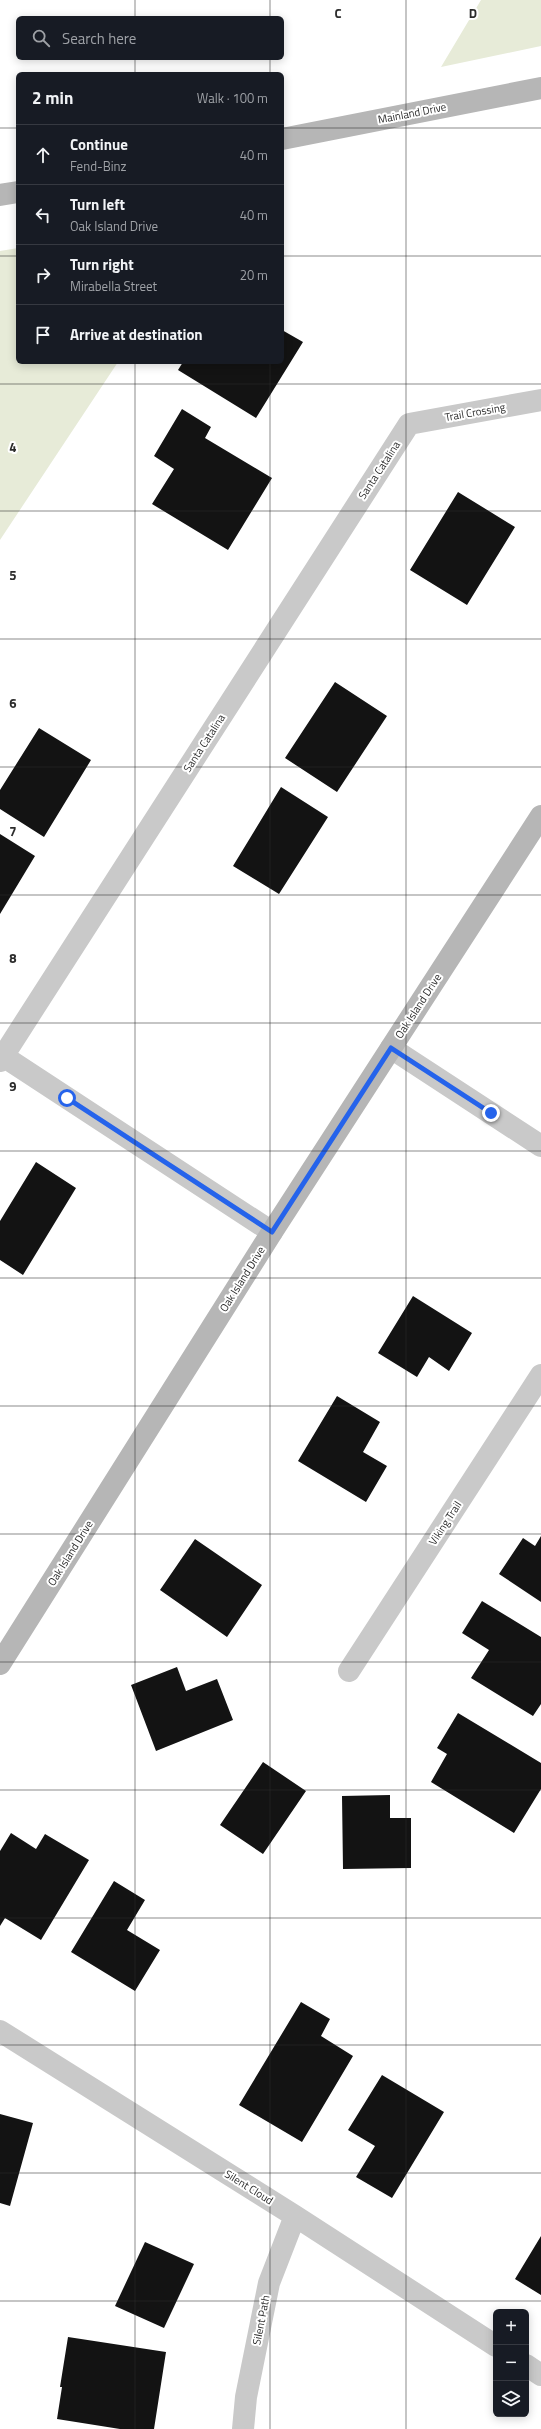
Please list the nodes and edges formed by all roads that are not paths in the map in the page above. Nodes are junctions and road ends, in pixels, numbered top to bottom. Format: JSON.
{"nodes":[{"id":1,"x":541,"y":88,"type":"edge"},
{"id":2,"x":284,"y":139,"type":"edge"},
{"id":3,"x":16,"y":192,"type":"edge"},
{"id":4,"x":0,"y":196,"type":"edge"},
{"id":5,"x":541,"y":400,"type":"edge"},
{"id":6,"x":409,"y":424,"type":"joint"},
{"id":7,"x":541,"y":816,"type":"edge"},
{"id":8,"x":391,"y":1048,"type":"junction"},
{"id":9,"x":1,"y":1058,"type":"edge"},
{"id":10,"x":541,"y":1146,"type":"edge"},
{"id":11,"x":272,"y":1232,"type":"junction"},
{"id":12,"x":541,"y":1375,"type":"edge"},
{"id":13,"x":0,"y":1664,"type":"edge"},
{"id":14,"x":349,"y":1671,"type":"dead end"},
{"id":15,"x":0,"y":2032,"type":"edge"},
{"id":16,"x":295,"y":2216,"type":"junction"},
{"id":17,"x":494,"y":2345,"type":"edge"},
{"id":18,"x":529,"y":2368,"type":"edge"},
{"id":19,"x":541,"y":2375,"type":"edge"},
{"id":20,"x":243,"y":2429,"type":"edge"}],
"edges":[{"from":1,"to":2,"type":"street","name":"Mainland Drive"},
{"from":3,"to":4,"type":"street"},
{"from":5,"to":6,"type":"street","name":"Trail Crossing"},
{"from":6,"to":9,"type":"street","name":"Santa Catalina"},
{"from":7,"to":8,"type":"street","name":"Oak Island Drive"},
{"from":8,"to":10,"type":"street"},
{"from":8,"to":11,"type":"street","name":"Oak Island Drive"},
{"from":9,"to":11,"type":"street"},
{"from":11,"to":13,"type":"street","name":"Oak Island Drive"},
{"from":12,"to":14,"type":"street","name":"Viking Trail"},
{"from":15,"to":16,"type":"street","name":"Silent Cloud"},
{"from":16,"to":17,"type":"street","name":"Silent Cloud"},
{"from":16,"to":20,"type":"street","name":"Silent Path"},
{"from":18,"to":19,"type":"street"}]}
